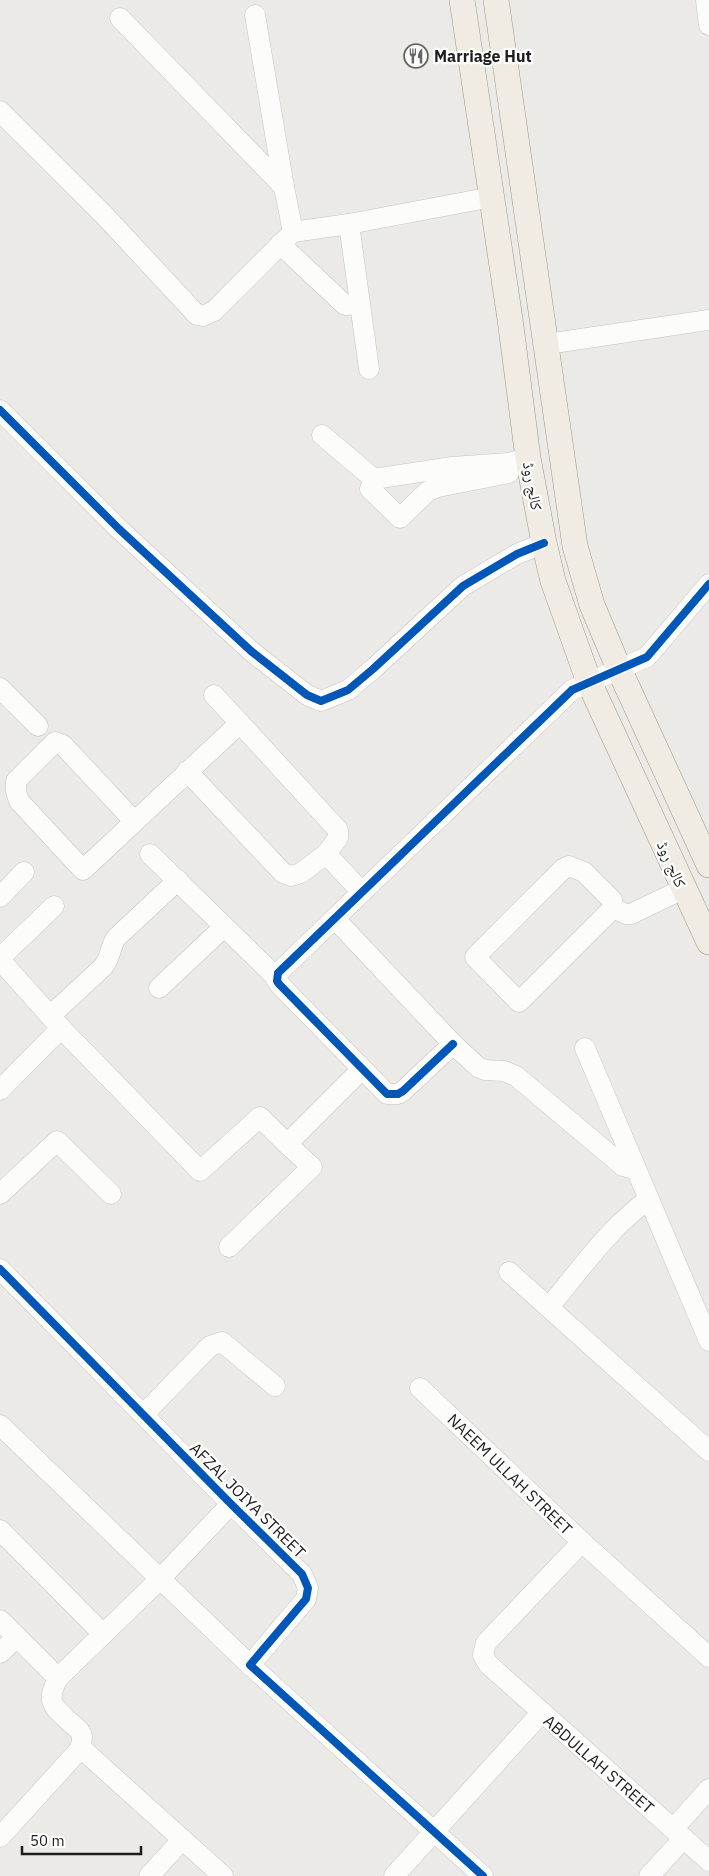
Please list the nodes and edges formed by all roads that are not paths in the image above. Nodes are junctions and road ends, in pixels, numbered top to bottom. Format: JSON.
{"nodes":[{"id":1,"x":462,"y":0,"type":"edge"},
{"id":2,"x":496,"y":0,"type":"edge"},
{"id":3,"x":706,"y":0,"type":"edge"},
{"id":4,"x":255,"y":15,"type":"dead end"},
{"id":5,"x":120,"y":18,"type":"dead end"},
{"id":6,"x":709,"y":25,"type":"edge"},
{"id":7,"x":0,"y":111,"type":"edge"},
{"id":8,"x":284,"y":187,"type":"junction"},
{"id":9,"x":492,"y":197,"type":"junction"},
{"id":10,"x":349,"y":224,"type":"junction"},
{"id":11,"x":287,"y":238,"type":"junction"},
{"id":12,"x":359,"y":304,"type":"junction"},
{"id":13,"x":542,"y":315,"type":"junction"},
{"id":14,"x":510,"y":320,"type":"junction"},
{"id":15,"x":709,"y":320,"type":"edge"},
{"id":16,"x":547,"y":344,"type":"junction"},
{"id":17,"x":369,"y":369,"type":"dead end"},
{"id":18,"x":0,"y":410,"type":"edge"},
{"id":19,"x":322,"y":435,"type":"dead end"},
{"id":20,"x":529,"y":464,"type":"junction"},
{"id":21,"x":374,"y":479,"type":"junction"},
{"id":22,"x":544,"y":543,"type":"junction"},
{"id":23,"x":709,"y":584,"type":"edge"},
{"id":24,"x":619,"y":669,"type":"junction"},
{"id":25,"x":589,"y":682,"type":"junction"},
{"id":26,"x":0,"y":688,"type":"edge"},
{"id":27,"x":214,"y":695,"type":"dead end"},
{"id":28,"x":240,"y":723,"type":"junction"},
{"id":29,"x":38,"y":726,"type":"dead end"},
{"id":30,"x":187,"y":771,"type":"junction"},
{"id":31,"x":134,"y":821,"type":"junction"},
{"id":32,"x":150,"y":854,"type":"dead end"},
{"id":33,"x":326,"y":854,"type":"junction"},
{"id":34,"x":709,"y":865,"type":"edge"},
{"id":35,"x":24,"y":872,"type":"dead end"},
{"id":36,"x":178,"y":880,"type":"junction"},
{"id":37,"x":683,"y":889,"type":"junction"},
{"id":38,"x":362,"y":892,"type":"junction"},
{"id":39,"x":0,"y":897,"type":"edge"},
{"id":40,"x":54,"y":906,"type":"dead end"},
{"id":41,"x":613,"y":908,"type":"junction"},
{"id":42,"x":335,"y":918,"type":"junction"},
{"id":43,"x":224,"y":927,"type":"junction"},
{"id":44,"x":709,"y":942,"type":"edge"},
{"id":45,"x":0,"y":959,"type":"edge"},
{"id":46,"x":277,"y":978,"type":"junction"},
{"id":47,"x":159,"y":988,"type":"dead end"},
{"id":48,"x":56,"y":1021,"type":"junction"},
{"id":49,"x":453,"y":1044,"type":"junction"},
{"id":50,"x":585,"y":1048,"type":"dead end"},
{"id":51,"x":362,"y":1069,"type":"junction"},
{"id":52,"x":0,"y":1090,"type":"edge"},
{"id":53,"x":287,"y":1144,"type":"junction"},
{"id":54,"x":635,"y":1166,"type":"junction"},
{"id":55,"x":0,"y":1194,"type":"edge"},
{"id":56,"x":112,"y":1194,"type":"dead end"},
{"id":57,"x":648,"y":1200,"type":"junction"},
{"id":58,"x":229,"y":1247,"type":"dead end"},
{"id":59,"x":0,"y":1269,"type":"edge"},
{"id":60,"x":509,"y":1272,"type":"dead end"},
{"id":61,"x":549,"y":1307,"type":"junction"},
{"id":62,"x":709,"y":1341,"type":"edge"},
{"id":63,"x":275,"y":1386,"type":"dead end"},
{"id":64,"x":420,"y":1388,"type":"dead end"},
{"id":65,"x":144,"y":1414,"type":"junction"},
{"id":66,"x":0,"y":1425,"type":"edge"},
{"id":67,"x":709,"y":1451,"type":"edge"},
{"id":68,"x":231,"y":1504,"type":"junction"},
{"id":69,"x":0,"y":1530,"type":"edge"},
{"id":70,"x":582,"y":1542,"type":"junction"},
{"id":71,"x":160,"y":1579,"type":"junction"},
{"id":72,"x":0,"y":1620,"type":"edge"},
{"id":73,"x":103,"y":1634,"type":"junction"},
{"id":74,"x":17,"y":1636,"type":"junction"},
{"id":75,"x":0,"y":1654,"type":"edge"},
{"id":76,"x":709,"y":1658,"type":"edge"},
{"id":77,"x":250,"y":1665,"type":"junction"},
{"id":78,"x":58,"y":1678,"type":"junction"},
{"id":79,"x":542,"y":1712,"type":"junction"},
{"id":80,"x":81,"y":1748,"type":"junction"},
{"id":81,"x":709,"y":1789,"type":"edge"},
{"id":82,"x":435,"y":1832,"type":"junction"},
{"id":83,"x":679,"y":1833,"type":"junction"},
{"id":84,"x":0,"y":1837,"type":"edge"},
{"id":85,"x":182,"y":1840,"type":"junction"},
{"id":86,"x":709,"y":1861,"type":"edge"},
{"id":87,"x":149,"y":1876,"type":"edge"},
{"id":88,"x":223,"y":1876,"type":"edge"},
{"id":89,"x":394,"y":1876,"type":"edge"},
{"id":90,"x":483,"y":1876,"type":"edge"},
{"id":91,"x":649,"y":1876,"type":"edge"}],
"edges":[{"from":1,"to":9,"type":"main road","name":"کالج روڈ"},
{"from":2,"to":13,"type":"main road","name":"کالج روڈ"},
{"from":3,"to":6,"type":"street"},
{"from":4,"to":8,"type":"street"},
{"from":5,"to":8,"type":"street"},
{"from":7,"to":11,"type":"street"},
{"from":8,"to":11,"type":"street"},
{"from":9,"to":10,"type":"street"},
{"from":9,"to":14,"type":"main road","name":"کالج روڈ"},
{"from":10,"to":11,"type":"street"},
{"from":10,"to":12,"type":"street"},
{"from":11,"to":12,"type":"street"},
{"from":12,"to":17,"type":"street"},
{"from":13,"to":14,"type":"main road"},
{"from":13,"to":16,"type":"main road","name":"کالج روڈ"},
{"from":14,"to":20,"type":"main road","name":"کالج روڈ"},
{"from":15,"to":16,"type":"street"},
{"from":16,"to":24,"type":"main road","name":"کالج روڈ"},
{"from":18,"to":22,"type":"street"},
{"from":19,"to":21,"type":"street"},
{"from":20,"to":21,"type":"street"},
{"from":20,"to":21,"type":"street"},
{"from":20,"to":22,"type":"main road","name":"کالج روڈ"},
{"from":22,"to":25,"type":"main road","name":"کالج روڈ"},
{"from":23,"to":24,"type":"street"},
{"from":24,"to":25,"type":"street"},
{"from":24,"to":34,"type":"main road","name":"کالج روڈ"},
{"from":25,"to":37,"type":"main road","name":"کالج روڈ"},
{"from":25,"to":38,"type":"street"},
{"from":26,"to":29,"type":"street"},
{"from":27,"to":28,"type":"street"},
{"from":28,"to":30,"type":"street"},
{"from":28,"to":33,"type":"street"},
{"from":30,"to":31,"type":"street"},
{"from":30,"to":33,"type":"street"},
{"from":31,"to":31,"type":"street"},
{"from":32,"to":36,"type":"street"},
{"from":33,"to":38,"type":"street"},
{"from":35,"to":39,"type":"street"},
{"from":36,"to":43,"type":"street"},
{"from":36,"to":48,"type":"street"},
{"from":37,"to":41,"type":"street"},
{"from":37,"to":44,"type":"main road","name":"کالج روڈ"},
{"from":38,"to":42,"type":"street"},
{"from":40,"to":45,"type":"street"},
{"from":41,"to":41,"type":"street"},
{"from":42,"to":46,"type":"street"},
{"from":42,"to":49,"type":"street"},
{"from":43,"to":46,"type":"street"},
{"from":43,"to":47,"type":"street"},
{"from":45,"to":48,"type":"street"},
{"from":46,"to":51,"type":"street"},
{"from":48,"to":52,"type":"street"},
{"from":48,"to":53,"type":"street"},
{"from":49,"to":51,"type":"street"},
{"from":49,"to":54,"type":"street"},
{"from":50,"to":54,"type":"street"},
{"from":51,"to":53,"type":"street"},
{"from":53,"to":58,"type":"street"},
{"from":54,"to":57,"type":"street"},
{"from":55,"to":56,"type":"street"},
{"from":57,"to":61,"type":"street"},
{"from":57,"to":62,"type":"street"},
{"from":59,"to":65,"type":"street","name":"AFZAL JOIYA STREET"},
{"from":60,"to":61,"type":"street"},
{"from":61,"to":67,"type":"street"},
{"from":63,"to":65,"type":"street"},
{"from":64,"to":70,"type":"street","name":"NAEEM ULLAH STREET"},
{"from":65,"to":68,"type":"street","name":"AFZAL JOIYA STREET"},
{"from":66,"to":71,"type":"street"},
{"from":68,"to":71,"type":"street"},
{"from":68,"to":77,"type":"street","name":"AFZAL JOIYA STREET"},
{"from":69,"to":73,"type":"street"},
{"from":70,"to":76,"type":"street"},
{"from":70,"to":79,"type":"street","name":"NAEEM ULLAH STREET"},
{"from":71,"to":73,"type":"street"},
{"from":71,"to":77,"type":"street"},
{"from":72,"to":74,"type":"street"},
{"from":73,"to":78,"type":"street"},
{"from":74,"to":75,"type":"street"},
{"from":74,"to":78,"type":"street"},
{"from":77,"to":82,"type":"street"},
{"from":78,"to":80,"type":"street"},
{"from":79,"to":82,"type":"street","name":"ABDULLAH STREET"},
{"from":79,"to":83,"type":"street","name":"ABDULLAH STREET"},
{"from":80,"to":84,"type":"street"},
{"from":80,"to":85,"type":"street"},
{"from":81,"to":83,"type":"street"},
{"from":82,"to":89,"type":"street","name":"ABDULLAH STREET"},
{"from":82,"to":90,"type":"street"},
{"from":83,"to":86,"type":"street","name":"ABDULLAH STREET"},
{"from":83,"to":91,"type":"street"},
{"from":85,"to":87,"type":"street"},
{"from":85,"to":88,"type":"street"}]}
